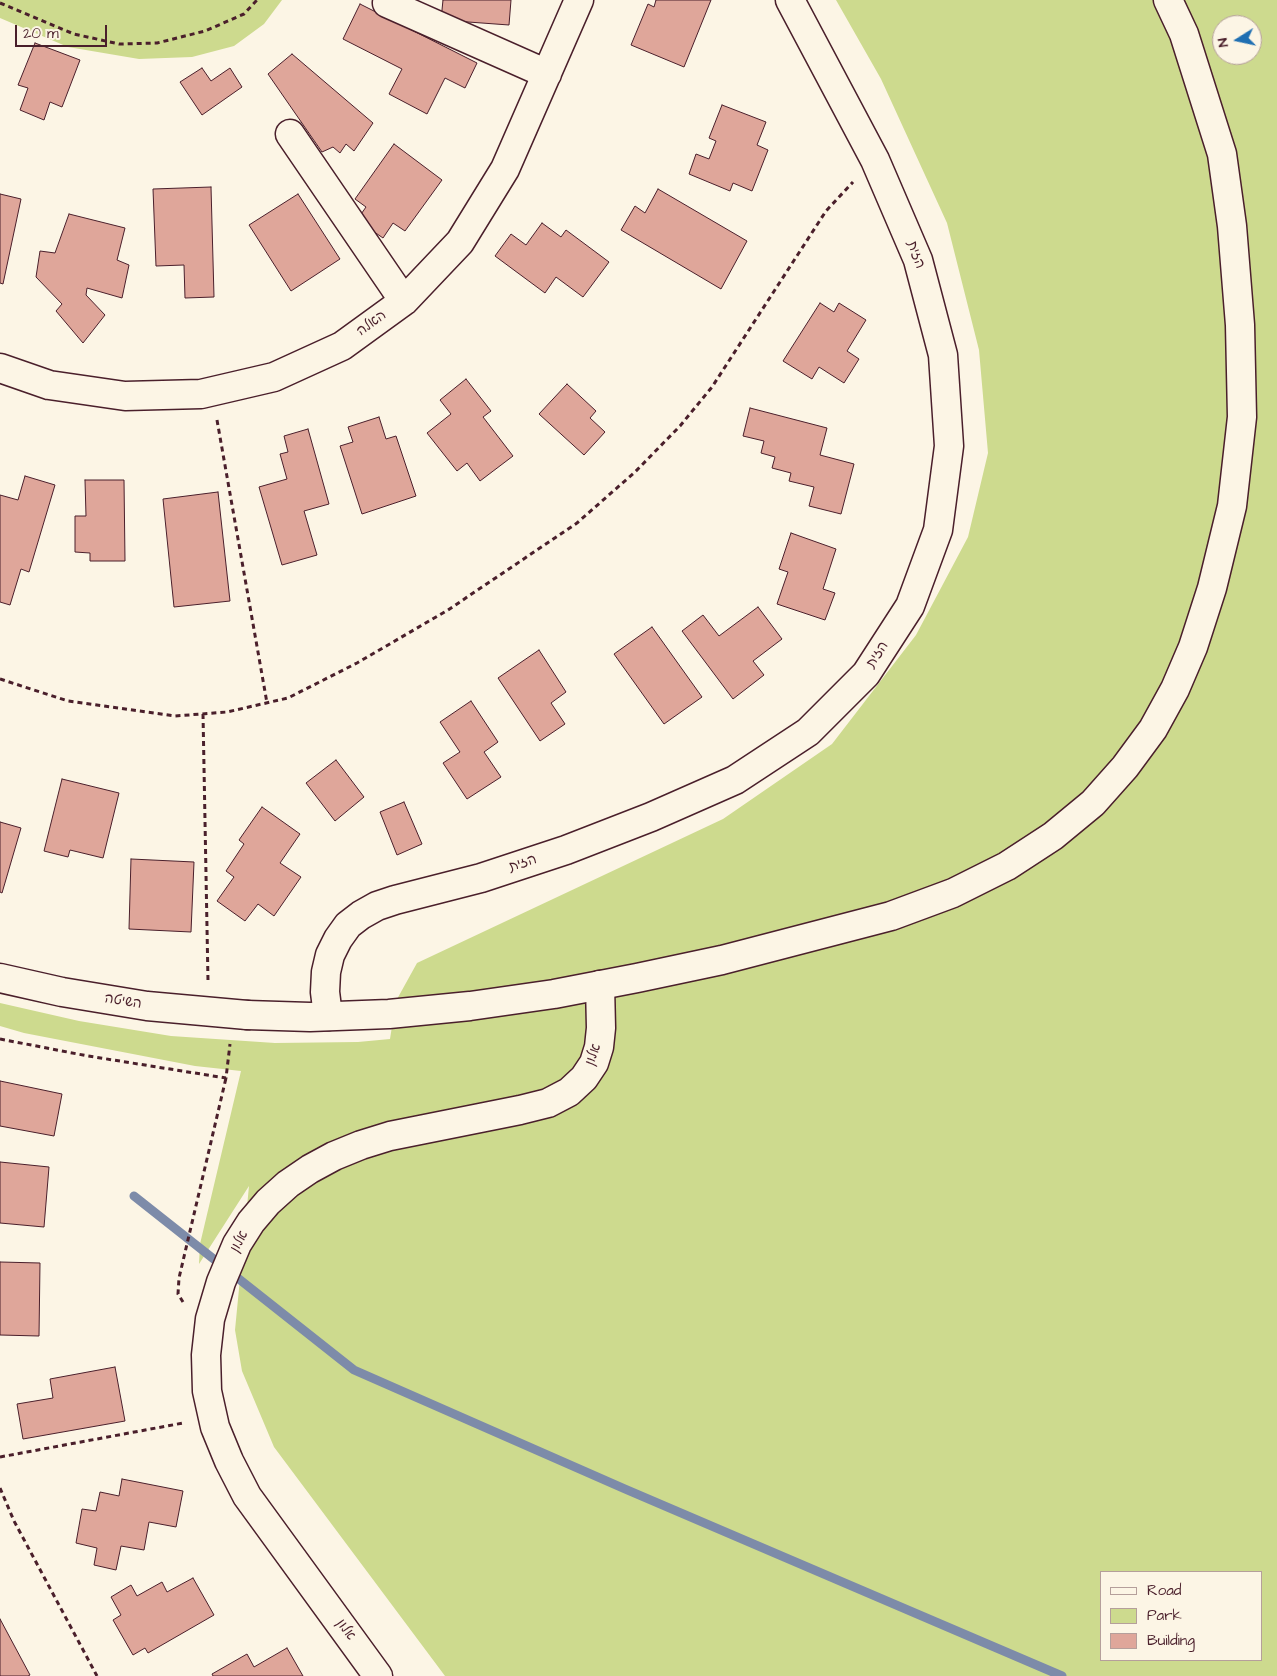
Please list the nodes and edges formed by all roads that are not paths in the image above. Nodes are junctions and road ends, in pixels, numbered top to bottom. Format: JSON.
{"nodes":[{"id":1,"x":579,"y":0,"type":"edge"},
{"id":2,"x":790,"y":0,"type":"edge"},
{"id":3,"x":1168,"y":0,"type":"edge"},
{"id":4,"x":387,"y":4,"type":"dead end"},
{"id":5,"x":547,"y":74,"type":"junction"},
{"id":6,"x":290,"y":134,"type":"dead end"},
{"id":7,"x":404,"y":302,"type":"junction"},
{"id":8,"x":0,"y":368,"type":"edge"},
{"id":9,"x":0,"y":978,"type":"edge"},
{"id":10,"x":600,"y":985,"type":"junction"},
{"id":11,"x":328,"y":1016,"type":"junction"},
{"id":12,"x":378,"y":1676,"type":"edge"}],
"edges":[{"from":1,"to":5,"type":"street","name":"האלה"},
{"from":2,"to":11,"type":"street","name":"הזית"},
{"from":3,"to":10,"type":"street","name":"השיטה"},
{"from":4,"to":5,"type":"street"},
{"from":5,"to":7,"type":"street","name":"האלה"},
{"from":6,"to":7,"type":"street"},
{"from":7,"to":8,"type":"street","name":"האלה"},
{"from":9,"to":11,"type":"street","name":"השיטה"},
{"from":10,"to":11,"type":"street","name":"השיטה"},
{"from":10,"to":12,"type":"street","name":"אלון"}]}
